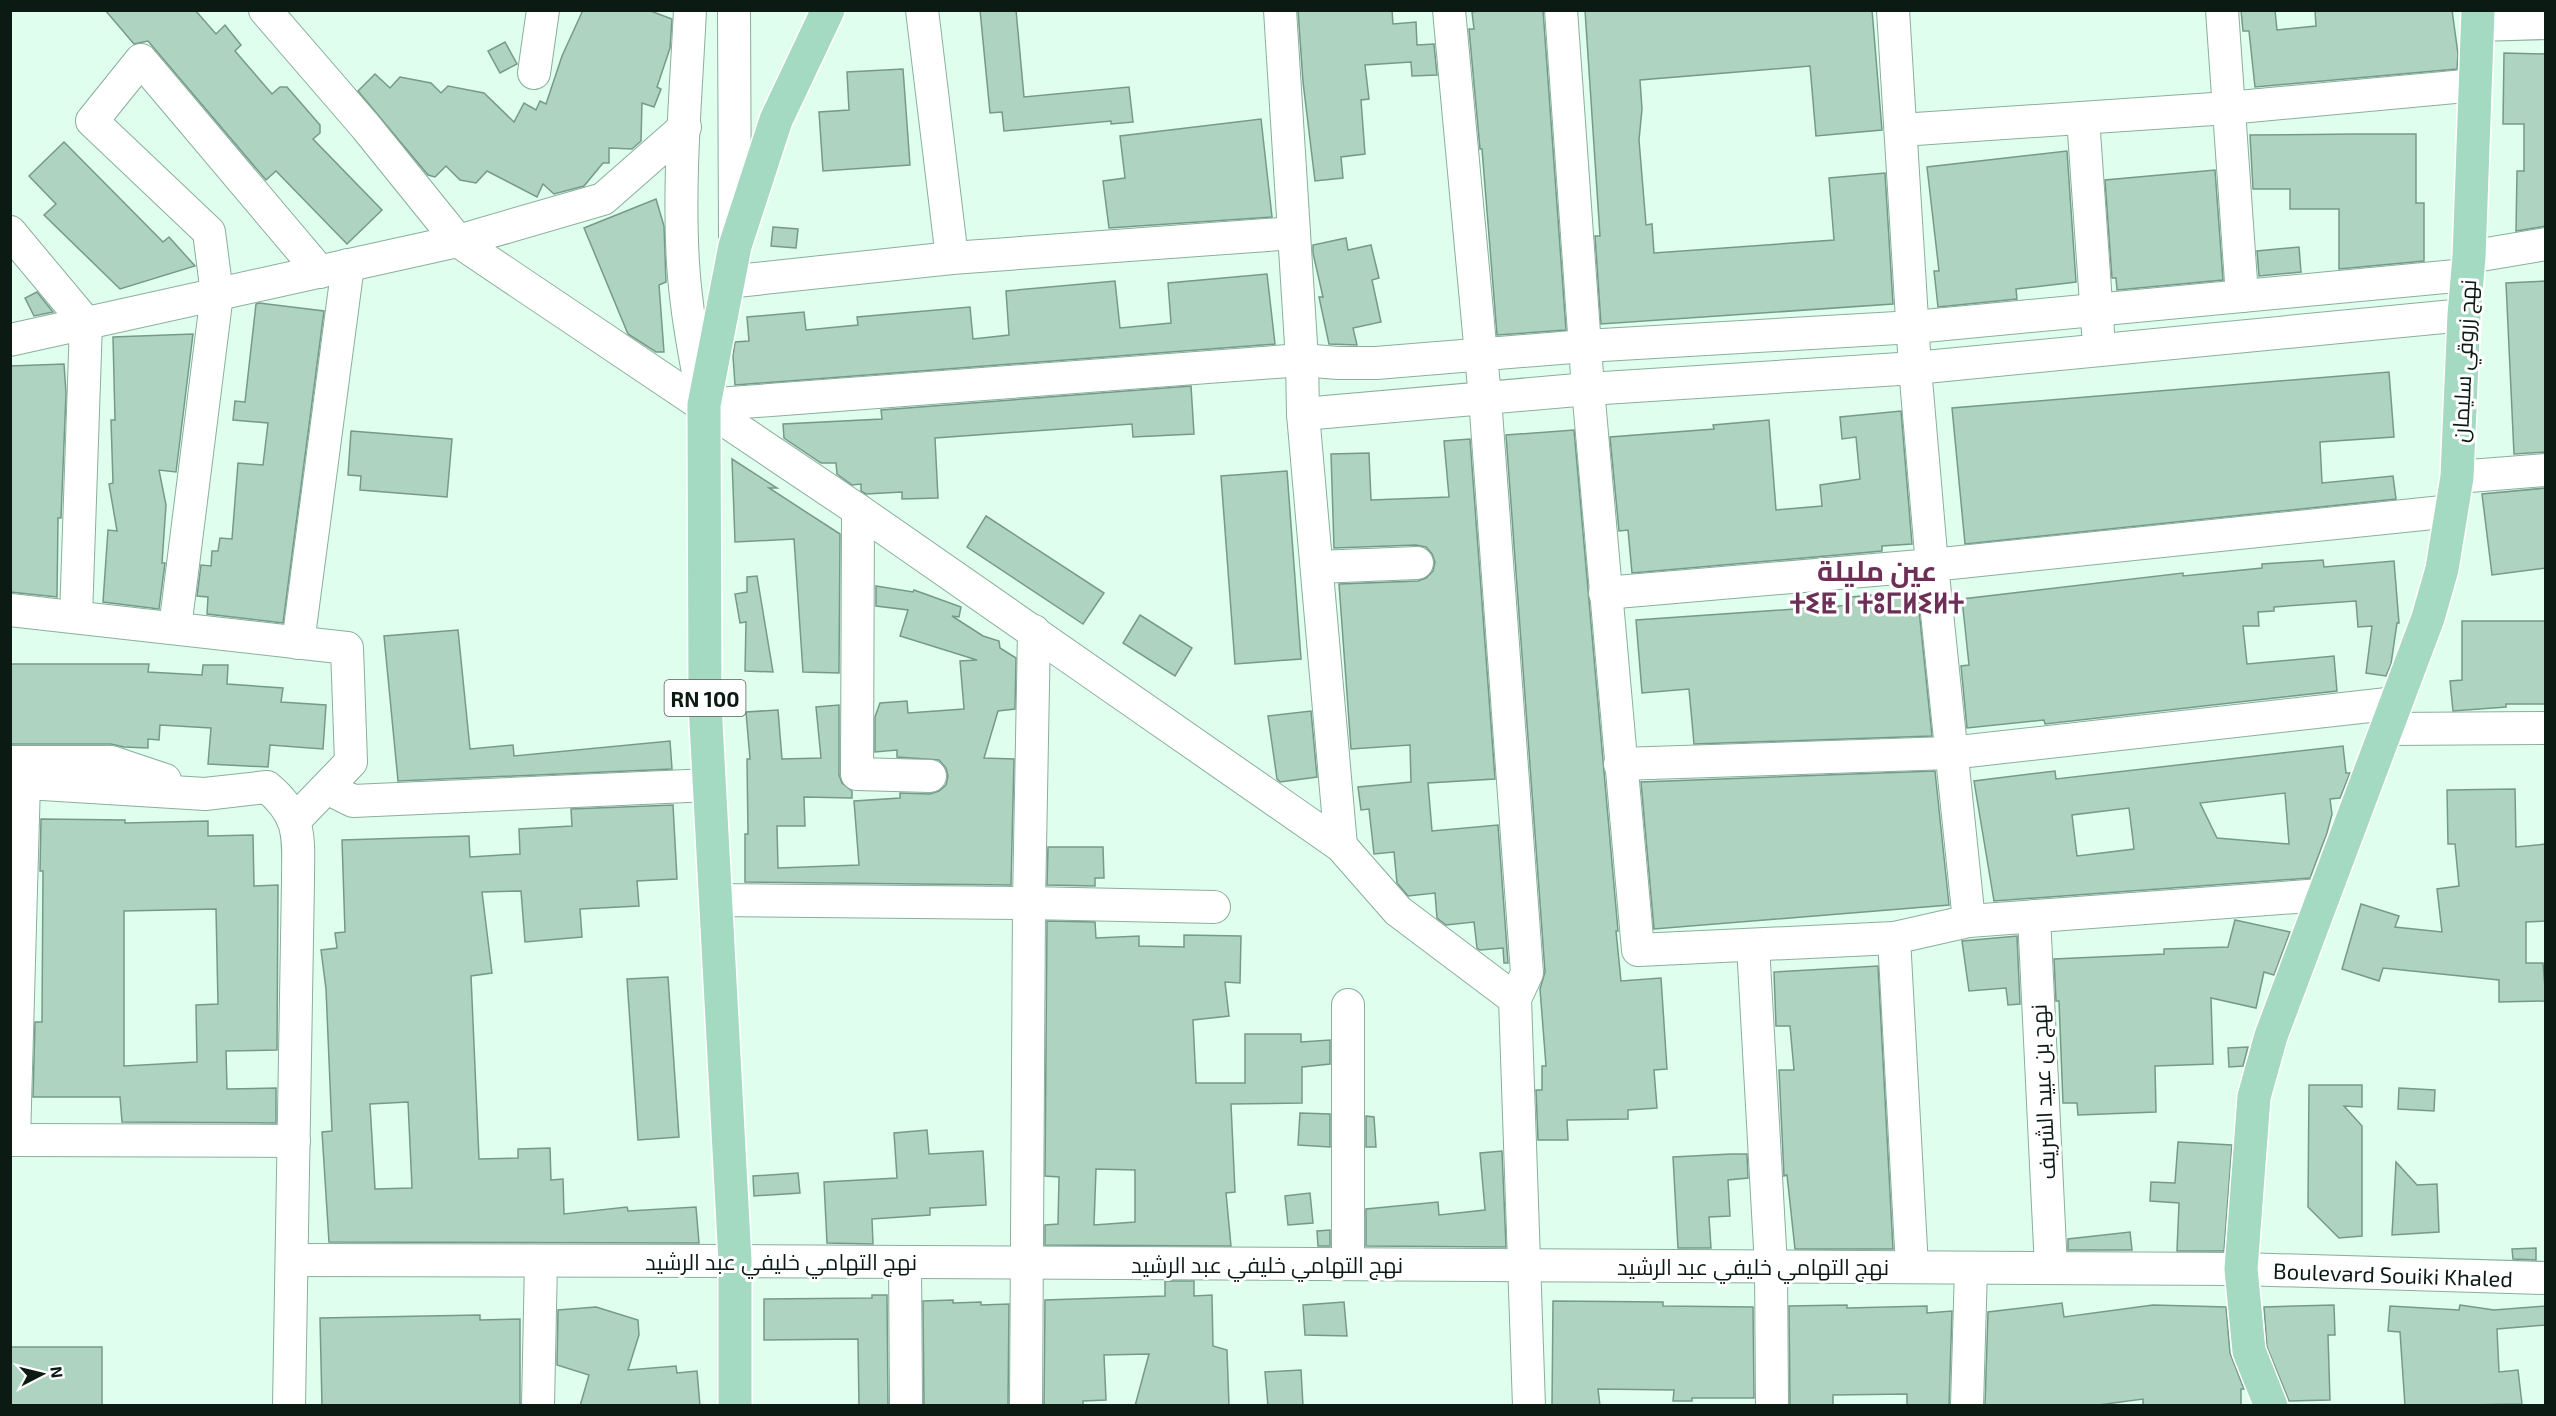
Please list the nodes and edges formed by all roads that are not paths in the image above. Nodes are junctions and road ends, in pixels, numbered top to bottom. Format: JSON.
{"nodes":[{"id":1,"x":265,"y":10,"type":"edge"},
{"id":2,"x":543,"y":10,"type":"edge"},
{"id":3,"x":690,"y":10,"type":"edge"},
{"id":4,"x":734,"y":10,"type":"edge"},
{"id":5,"x":828,"y":10,"type":"edge"},
{"id":6,"x":922,"y":10,"type":"edge"},
{"id":7,"x":1280,"y":10,"type":"edge"},
{"id":8,"x":1449,"y":10,"type":"edge"},
{"id":9,"x":1561,"y":10,"type":"edge"},
{"id":10,"x":1893,"y":10,"type":"edge"},
{"id":11,"x":2222,"y":10,"type":"edge"},
{"id":12,"x":2478,"y":18,"type":"edge"},
{"id":13,"x":2546,"y":23,"type":"edge"},
{"id":14,"x":534,"y":73,"type":"dead end"},
{"id":15,"x":2476,"y":85,"type":"junction"},
{"id":16,"x":2228,"y":108,"type":"junction"},
{"id":17,"x":2083,"y":118,"type":"junction"},
{"id":18,"x":685,"y":127,"type":"junction"},
{"id":19,"x":1901,"y":130,"type":"junction"},
{"id":20,"x":10,"y":232,"type":"edge"},
{"id":21,"x":1294,"y":233,"type":"junction"},
{"id":22,"x":458,"y":241,"type":"junction"},
{"id":23,"x":2546,"y":244,"type":"edge"},
{"id":24,"x":735,"y":246,"type":"junction"},
{"id":25,"x":952,"y":258,"type":"junction"},
{"id":26,"x":2468,"y":266,"type":"junction"},
{"id":27,"x":334,"y":268,"type":"junction"},
{"id":28,"x":727,"y":282,"type":"junction"},
{"id":29,"x":217,"y":294,"type":"junction"},
{"id":30,"x":2242,"y":296,"type":"junction"},
{"id":31,"x":2096,"y":310,"type":"junction"},
{"id":32,"x":2464,"y":315,"type":"junction"},
{"id":33,"x":86,"y":323,"type":"junction"},
{"id":34,"x":1914,"y":327,"type":"junction"},
{"id":35,"x":10,"y":340,"type":"edge"},
{"id":36,"x":1585,"y":346,"type":"junction"},
{"id":37,"x":2100,"y":350,"type":"junction"},
{"id":38,"x":1479,"y":355,"type":"junction"},
{"id":39,"x":1302,"y":360,"type":"junction"},
{"id":40,"x":1915,"y":368,"type":"junction"},
{"id":41,"x":1588,"y":389,"type":"junction"},
{"id":42,"x":1485,"y":398,"type":"junction"},
{"id":43,"x":704,"y":405,"type":"junction"},
{"id":44,"x":1303,"y":414,"type":"junction"},
{"id":45,"x":2546,"y":470,"type":"edge"},
{"id":46,"x":2457,"y":477,"type":"junction"},
{"id":47,"x":858,"y":510,"type":"junction"},
{"id":48,"x":2452,"y":510,"type":"junction"},
{"id":49,"x":1417,"y":563,"type":"dead end"},
{"id":50,"x":1932,"y":564,"type":"junction"},
{"id":51,"x":1317,"y":567,"type":"junction"},
{"id":52,"x":1605,"y":593,"type":"junction"},
{"id":53,"x":10,"y":610,"type":"edge"},
{"id":54,"x":75,"y":617,"type":"junction"},
{"id":55,"x":175,"y":628,"type":"junction"},
{"id":56,"x":1034,"y":631,"type":"junction"},
{"id":57,"x":298,"y":643,"type":"junction"},
{"id":58,"x":2391,"y":716,"type":"junction"},
{"id":59,"x":2546,"y":728,"type":"edge"},
{"id":60,"x":1950,"y":753,"type":"junction"},
{"id":61,"x":1620,"y":764,"type":"junction"},
{"id":62,"x":15,"y":775,"type":"edge"},
{"id":63,"x":930,"y":776,"type":"dead end"},
{"id":64,"x":710,"y":785,"type":"junction"},
{"id":65,"x":327,"y":788,"type":"junction"},
{"id":66,"x":295,"y":820,"type":"junction"},
{"id":67,"x":1341,"y":846,"type":"junction"},
{"id":68,"x":2322,"y":895,"type":"junction"},
{"id":69,"x":718,"y":900,"type":"junction"},
{"id":70,"x":1029,"y":903,"type":"junction"},
{"id":71,"x":1214,"y":907,"type":"dead end"},
{"id":72,"x":2034,"y":916,"type":"junction"},
{"id":73,"x":1969,"y":921,"type":"junction"},
{"id":74,"x":1894,"y":938,"type":"junction"},
{"id":75,"x":1753,"y":945,"type":"junction"},
{"id":76,"x":1515,"y":999,"type":"junction"},
{"id":77,"x":1348,"y":1005,"type":"dead end"},
{"id":78,"x":12,"y":1140,"type":"edge"},
{"id":79,"x":294,"y":1142,"type":"junction"},
{"id":80,"x":292,"y":1260,"type":"junction"},
{"id":81,"x":541,"y":1261,"type":"junction"},
{"id":82,"x":735,"y":1261,"type":"junction"},
{"id":83,"x":905,"y":1262,"type":"junction"},
{"id":84,"x":1027,"y":1262,"type":"junction"},
{"id":85,"x":1348,"y":1264,"type":"junction"},
{"id":86,"x":1523,"y":1265,"type":"junction"},
{"id":87,"x":1771,"y":1266,"type":"junction"},
{"id":88,"x":1912,"y":1267,"type":"junction"},
{"id":89,"x":1971,"y":1268,"type":"junction"},
{"id":90,"x":2051,"y":1268,"type":"junction"},
{"id":91,"x":2241,"y":1269,"type":"junction"},
{"id":92,"x":2546,"y":1278,"type":"edge"},
{"id":93,"x":289,"y":1406,"type":"edge"},
{"id":94,"x":538,"y":1406,"type":"edge"},
{"id":95,"x":735,"y":1406,"type":"edge"},
{"id":96,"x":906,"y":1406,"type":"edge"},
{"id":97,"x":1026,"y":1406,"type":"edge"},
{"id":98,"x":1529,"y":1406,"type":"edge"},
{"id":99,"x":1772,"y":1406,"type":"edge"},
{"id":100,"x":1967,"y":1406,"type":"edge"},
{"id":101,"x":2271,"y":1406,"type":"edge"}],
"edges":[{"from":1,"to":22,"type":"street"},
{"from":2,"to":14,"type":"street"},
{"from":3,"to":18,"type":"street"},
{"from":4,"to":24,"type":"street"},
{"from":5,"to":24,"type":"main road","number":"RN 100"},
{"from":6,"to":25,"type":"street"},
{"from":7,"to":21,"type":"street"},
{"from":8,"to":38,"type":"street"},
{"from":9,"to":36,"type":"street"},
{"from":10,"to":19,"type":"street"},
{"from":11,"to":16,"type":"street"},
{"from":12,"to":13,"type":"street"},
{"from":12,"to":15,"type":"main road","name":"نهج زروقي سليمان"},
{"from":15,"to":16,"type":"street"},
{"from":15,"to":26,"type":"main road","name":"نهج زروقي سليمان"},
{"from":16,"to":17,"type":"street"},
{"from":16,"to":30,"type":"street"},
{"from":17,"to":19,"type":"street"},
{"from":17,"to":31,"type":"street"},
{"from":18,"to":22,"type":"street"},
{"from":18,"to":43,"type":"street"},
{"from":19,"to":34,"type":"street"},
{"from":20,"to":33,"type":"street"},
{"from":21,"to":25,"type":"street"},
{"from":21,"to":39,"type":"street"},
{"from":22,"to":27,"type":"street"},
{"from":22,"to":43,"type":"street"},
{"from":23,"to":26,"type":"street"},
{"from":24,"to":28,"type":"main road","number":"RN 100"},
{"from":25,"to":28,"type":"street"},
{"from":26,"to":30,"type":"street"},
{"from":26,"to":32,"type":"main road","name":"نهج زروقي سليمان"},
{"from":27,"to":29,"type":"street"},
{"from":27,"to":29,"type":"street"},
{"from":27,"to":57,"type":"street"},
{"from":28,"to":43,"type":"main road","number":"RN 100"},
{"from":29,"to":33,"type":"street"},
{"from":29,"to":55,"type":"street"},
{"from":30,"to":31,"type":"street"},
{"from":31,"to":34,"type":"street"},
{"from":31,"to":37,"type":"street"},
{"from":32,"to":37,"type":"street"},
{"from":32,"to":46,"type":"main road","name":"نهج زروقي سليمان"},
{"from":33,"to":35,"type":"street"},
{"from":33,"to":54,"type":"street"},
{"from":34,"to":36,"type":"street"},
{"from":34,"to":40,"type":"street"},
{"from":36,"to":38,"type":"street"},
{"from":36,"to":41,"type":"street"},
{"from":37,"to":40,"type":"street"},
{"from":38,"to":39,"type":"street"},
{"from":38,"to":42,"type":"street"},
{"from":39,"to":43,"type":"street"},
{"from":39,"to":44,"type":"street"},
{"from":40,"to":41,"type":"street"},
{"from":40,"to":50,"type":"street"},
{"from":41,"to":42,"type":"street"},
{"from":41,"to":52,"type":"street"},
{"from":42,"to":44,"type":"street"},
{"from":42,"to":76,"type":"street"},
{"from":43,"to":47,"type":"street"},
{"from":43,"to":64,"type":"main road","number":"RN 100"},
{"from":44,"to":51,"type":"street"},
{"from":45,"to":46,"type":"street"},
{"from":46,"to":48,"type":"main road","name":"نهج زروقي سليمان"},
{"from":47,"to":56,"type":"street"},
{"from":47,"to":63,"type":"street"},
{"from":48,"to":50,"type":"street"},
{"from":48,"to":58,"type":"main road","name":"نهج زروقي سليمان"},
{"from":49,"to":51,"type":"street"},
{"from":50,"to":52,"type":"street"},
{"from":50,"to":60,"type":"street"},
{"from":51,"to":67,"type":"street"},
{"from":52,"to":61,"type":"street"},
{"from":53,"to":54,"type":"street"},
{"from":54,"to":55,"type":"street"},
{"from":55,"to":57,"type":"street"},
{"from":56,"to":67,"type":"street"},
{"from":56,"to":70,"type":"street"},
{"from":57,"to":65,"type":"street"},
{"from":58,"to":59,"type":"street"},
{"from":58,"to":60,"type":"street"},
{"from":58,"to":68,"type":"main road","name":"نهج زروقي سليمان"},
{"from":60,"to":61,"type":"street"},
{"from":60,"to":73,"type":"street"},
{"from":61,"to":75,"type":"street"},
{"from":62,"to":66,"type":"street"},
{"from":62,"to":78,"type":"street"},
{"from":64,"to":65,"type":"street"},
{"from":64,"to":69,"type":"main road","number":"RN 100"},
{"from":65,"to":66,"type":"street"},
{"from":66,"to":79,"type":"street"},
{"from":67,"to":76,"type":"street"},
{"from":68,"to":72,"type":"street"},
{"from":68,"to":91,"type":"main road","name":"نهج زروقي سليمان"},
{"from":69,"to":70,"type":"street"},
{"from":69,"to":82,"type":"main road","number":"RN 100"},
{"from":70,"to":71,"type":"street"},
{"from":70,"to":84,"type":"street"},
{"from":72,"to":73,"type":"street"},
{"from":72,"to":90,"type":"street","name":"نهج بن عبيد الشريف"},
{"from":73,"to":74,"type":"street"},
{"from":74,"to":75,"type":"street"},
{"from":74,"to":88,"type":"street"},
{"from":75,"to":87,"type":"street"},
{"from":76,"to":86,"type":"street"},
{"from":77,"to":85,"type":"street"},
{"from":78,"to":79,"type":"street"},
{"from":79,"to":80,"type":"street"},
{"from":80,"to":81,"type":"street","name":"نهج التهامي خليفي عبد الرشيد"},
{"from":80,"to":93,"type":"street"},
{"from":81,"to":82,"type":"street","name":"نهج التهامي خليفي عبد الرشيد"},
{"from":81,"to":94,"type":"street"},
{"from":82,"to":83,"type":"street","name":"نهج التهامي خليفي عبد الرشيد"},
{"from":82,"to":95,"type":"main road","number":"RN 100"},
{"from":83,"to":84,"type":"street","name":"نهج التهامي خليفي عبد الرشيد"},
{"from":83,"to":96,"type":"street"},
{"from":84,"to":85,"type":"street","name":"نهج التهامي خليفي عبد الرشيد"},
{"from":84,"to":97,"type":"street"},
{"from":85,"to":86,"type":"street","name":"نهج التهامي خليفي عبد الرشيد"},
{"from":86,"to":87,"type":"street","name":"نهج التهامي خليفي عبد الرشيد"},
{"from":86,"to":98,"type":"street"},
{"from":87,"to":88,"type":"street","name":"نهج التهامي خليفي عبد الرشيد"},
{"from":87,"to":99,"type":"street"},
{"from":88,"to":89,"type":"street","name":"نهج التهامي خليفي عبد الرشيد"},
{"from":89,"to":90,"type":"street","name":"نهج التهامي خليفي عبد الرشيد"},
{"from":89,"to":100,"type":"street"},
{"from":90,"to":91,"type":"street","name":"نهج التهامي خليفي عبد الرشيد"},
{"from":91,"to":92,"type":"street","name":"Boulevard Souiki Khaled"},
{"from":91,"to":101,"type":"main road","name":"نهج زروقي سليمان"}]}
